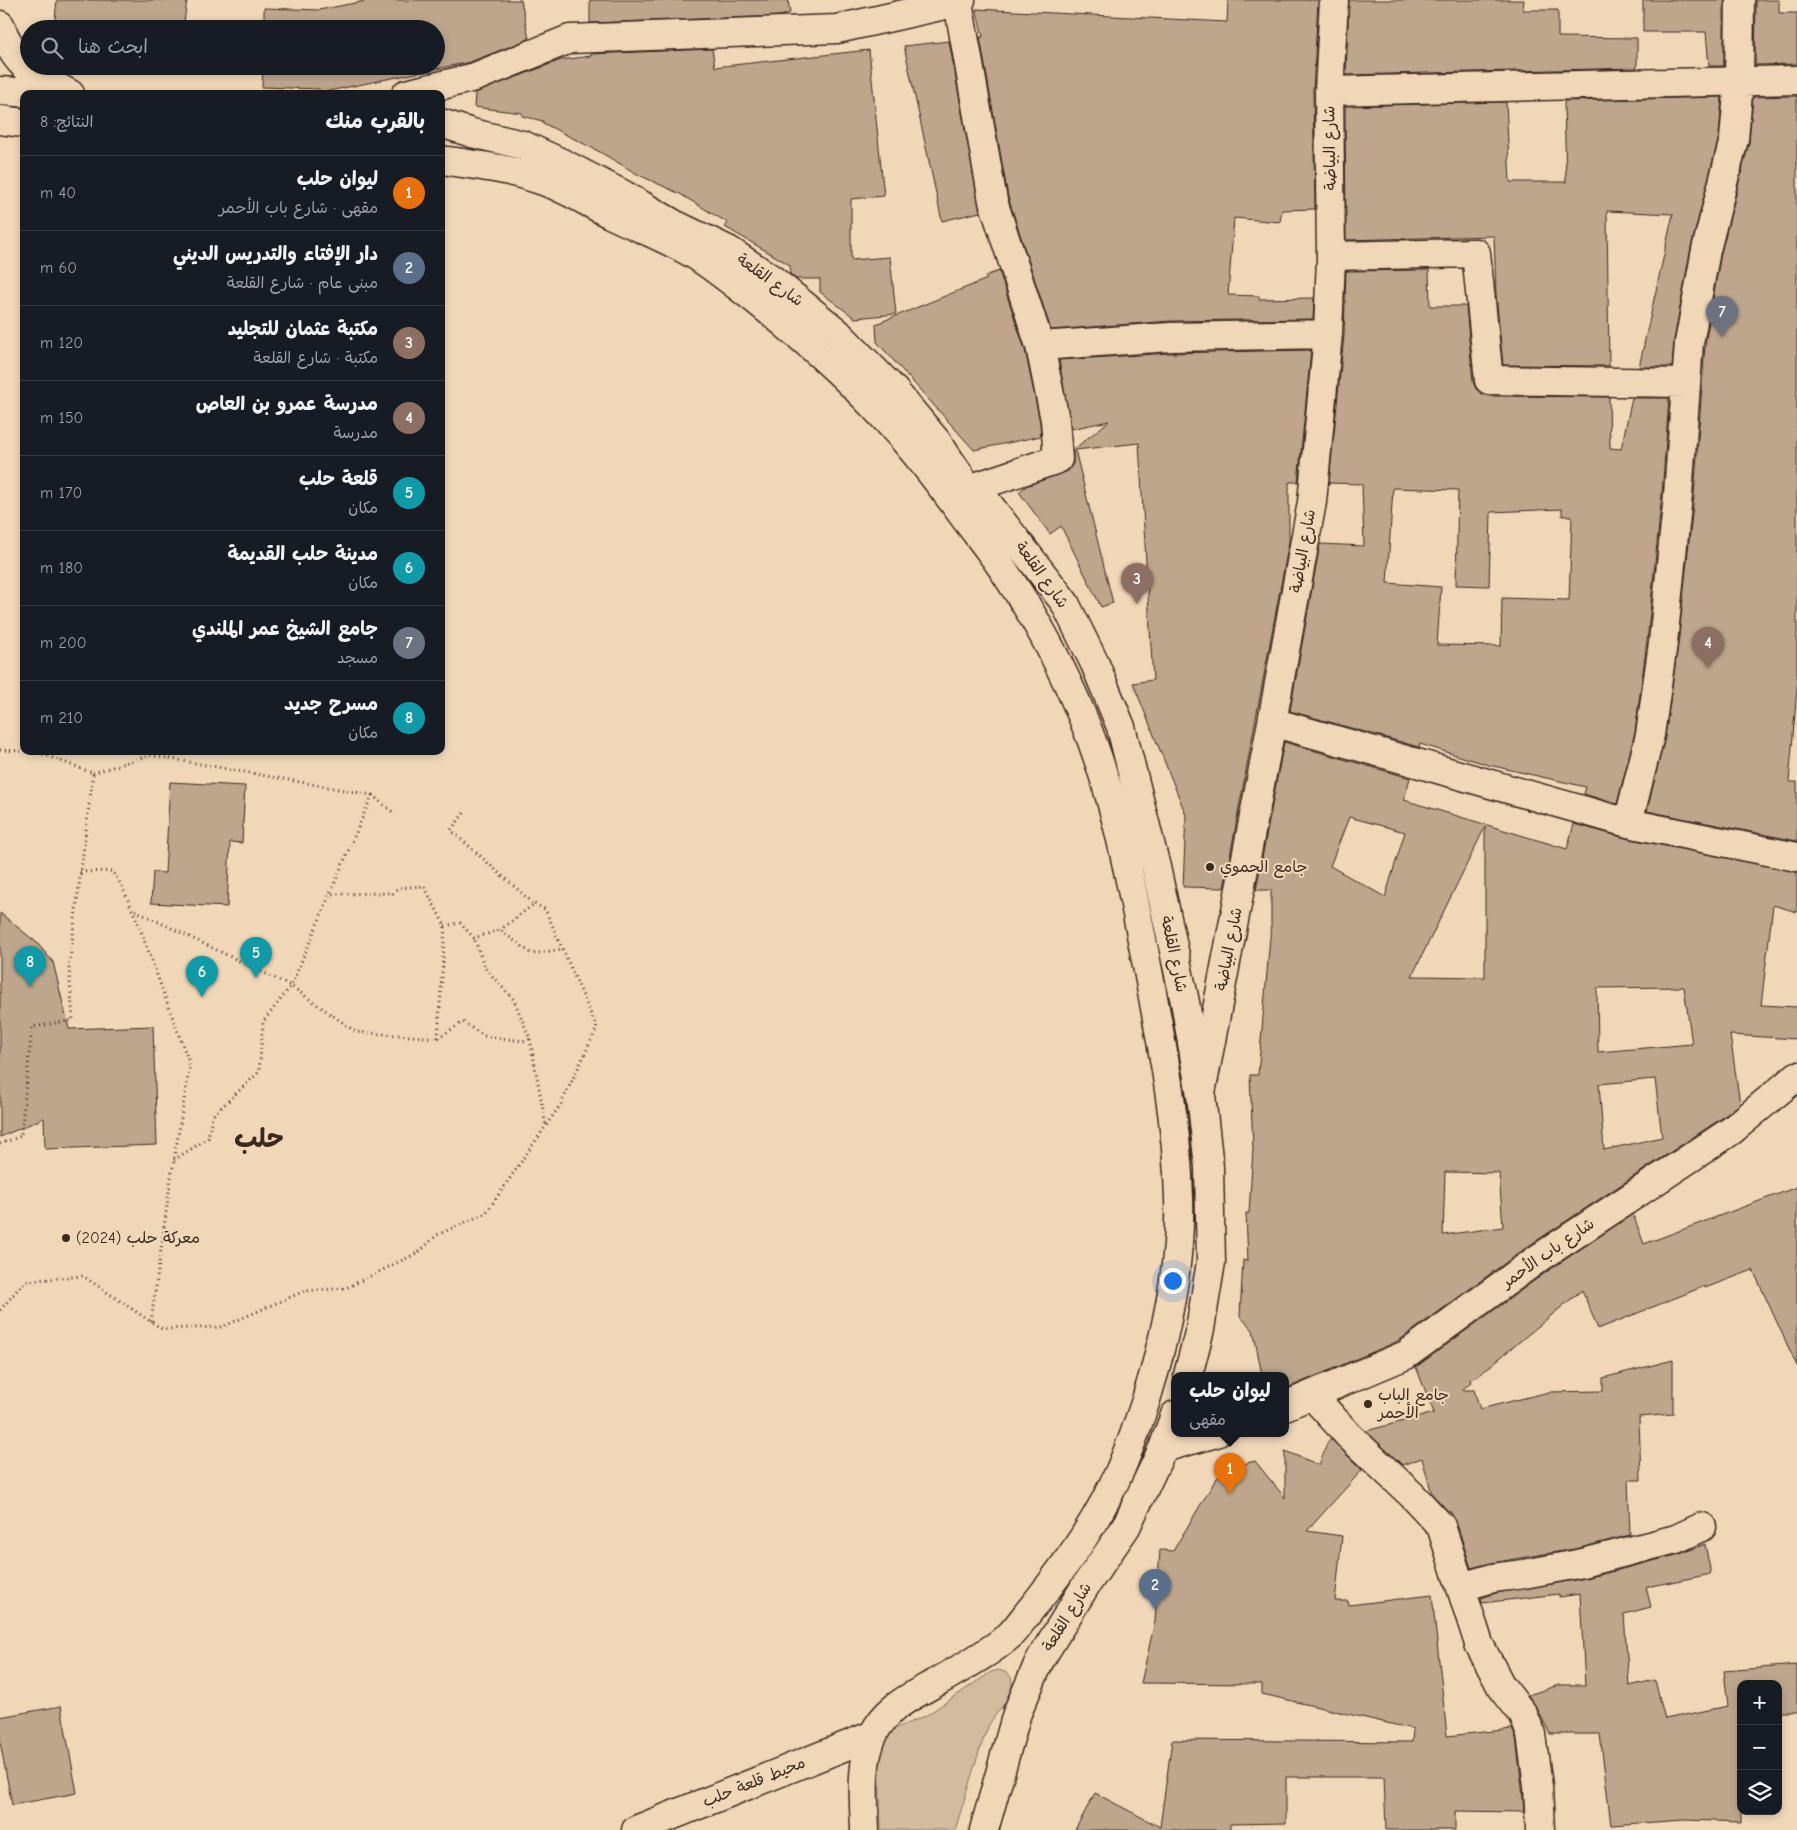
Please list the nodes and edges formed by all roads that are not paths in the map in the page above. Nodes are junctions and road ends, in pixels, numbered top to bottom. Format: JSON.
{"nodes":[{"id":1,"x":1334,"y":0,"type":"edge"},
{"id":2,"x":1740,"y":0,"type":"edge"},
{"id":3,"x":960,"y":1,"type":"edge"},
{"id":4,"x":0,"y":25,"type":"edge"},
{"id":5,"x":20,"y":62,"type":"edge"},
{"id":6,"x":36,"y":75,"type":"edge"},
{"id":7,"x":1797,"y":80,"type":"edge"},
{"id":8,"x":1739,"y":82,"type":"junction"},
{"id":9,"x":63,"y":90,"type":"edge"},
{"id":10,"x":422,"y":90,"type":"edge"},
{"id":11,"x":0,"y":91,"type":"edge"},
{"id":12,"x":1329,"y":91,"type":"junction"},
{"id":13,"x":20,"y":92,"type":"edge"},
{"id":14,"x":0,"y":120,"type":"edge"},
{"id":15,"x":20,"y":122,"type":"edge"},
{"id":16,"x":445,"y":123,"type":"edge"},
{"id":17,"x":445,"y":161,"type":"edge"},
{"id":18,"x":1331,"y":256,"type":"junction"},
{"id":19,"x":1328,"y":334,"type":"junction"},
{"id":20,"x":1040,"y":346,"type":"junction"},
{"id":21,"x":1686,"y":383,"type":"junction"},
{"id":22,"x":969,"y":489,"type":"junction"},
{"id":23,"x":1272,"y":722,"type":"junction"},
{"id":24,"x":1628,"y":823,"type":"junction"},
{"id":25,"x":1797,"y":857,"type":"edge"},
{"id":26,"x":1797,"y":1076,"type":"edge"},
{"id":27,"x":1201,"y":1095,"type":"junction"},
{"id":28,"x":1189,"y":1372,"type":"edge"},
{"id":29,"x":1312,"y":1395,"type":"junction"},
{"id":30,"x":1289,"y":1404,"type":"edge"},
{"id":31,"x":1171,"y":1426,"type":"edge"},
{"id":32,"x":1202,"y":1437,"type":"edge"},
{"id":33,"x":1163,"y":1448,"type":"junction"},
{"id":34,"x":1702,"y":1527,"type":"dead end"},
{"id":35,"x":1461,"y":1587,"type":"junction"},
{"id":36,"x":1010,"y":1634,"type":"junction"},
{"id":37,"x":1040,"y":1660,"type":"junction"},
{"id":38,"x":873,"y":1735,"type":"junction"},
{"id":39,"x":636,"y":1830,"type":"edge"},
{"id":40,"x":864,"y":1830,"type":"edge"},
{"id":41,"x":984,"y":1830,"type":"edge"},
{"id":42,"x":1540,"y":1830,"type":"edge"}],
"edges":[{"from":1,"to":12,"type":"street","name":"شارع البياضة"},
{"from":2,"to":8,"type":"street"},
{"from":3,"to":10,"type":"street"},
{"from":3,"to":20,"type":"street"},
{"from":4,"to":5,"type":"street"},
{"from":6,"to":9,"type":"street"},
{"from":7,"to":8,"type":"street"},
{"from":8,"to":12,"type":"street"},
{"from":8,"to":21,"type":"street"},
{"from":11,"to":13,"type":"street"},
{"from":12,"to":18,"type":"street","name":"شارع البياضة"},
{"from":14,"to":15,"type":"street"},
{"from":16,"to":22,"type":"street","name":"شارع القلعة"},
{"from":17,"to":36,"type":"street"},
{"from":18,"to":19,"type":"street","name":"شارع البياضة"},
{"from":18,"to":21,"type":"street"},
{"from":19,"to":20,"type":"street"},
{"from":19,"to":23,"type":"street","name":"شارع البياضة"},
{"from":20,"to":22,"type":"street"},
{"from":21,"to":24,"type":"street"},
{"from":22,"to":27,"type":"street","name":"شارع القلعة"},
{"from":23,"to":24,"type":"street"},
{"from":23,"to":27,"type":"street","name":"شارع البياضة"},
{"from":24,"to":25,"type":"street"},
{"from":26,"to":29,"type":"street","name":"شارع باب الأحمر"},
{"from":27,"to":28,"type":"street","name":"شارع القلعة"},
{"from":29,"to":30,"type":"street","name":"شارع باب الأحمر"},
{"from":29,"to":35,"type":"street"},
{"from":31,"to":33,"type":"street","name":"شارع القلعة"},
{"from":32,"to":33,"type":"street"},
{"from":33,"to":37,"type":"street","name":"شارع القلعة"},
{"from":34,"to":35,"type":"street"},
{"from":35,"to":42,"type":"street"},
{"from":36,"to":37,"type":"street"},
{"from":36,"to":38,"type":"street"},
{"from":37,"to":41,"type":"street","name":"شارع القلعة"},
{"from":38,"to":39,"type":"street","name":"محيط قلعة حلب"},
{"from":38,"to":40,"type":"street"}]}
